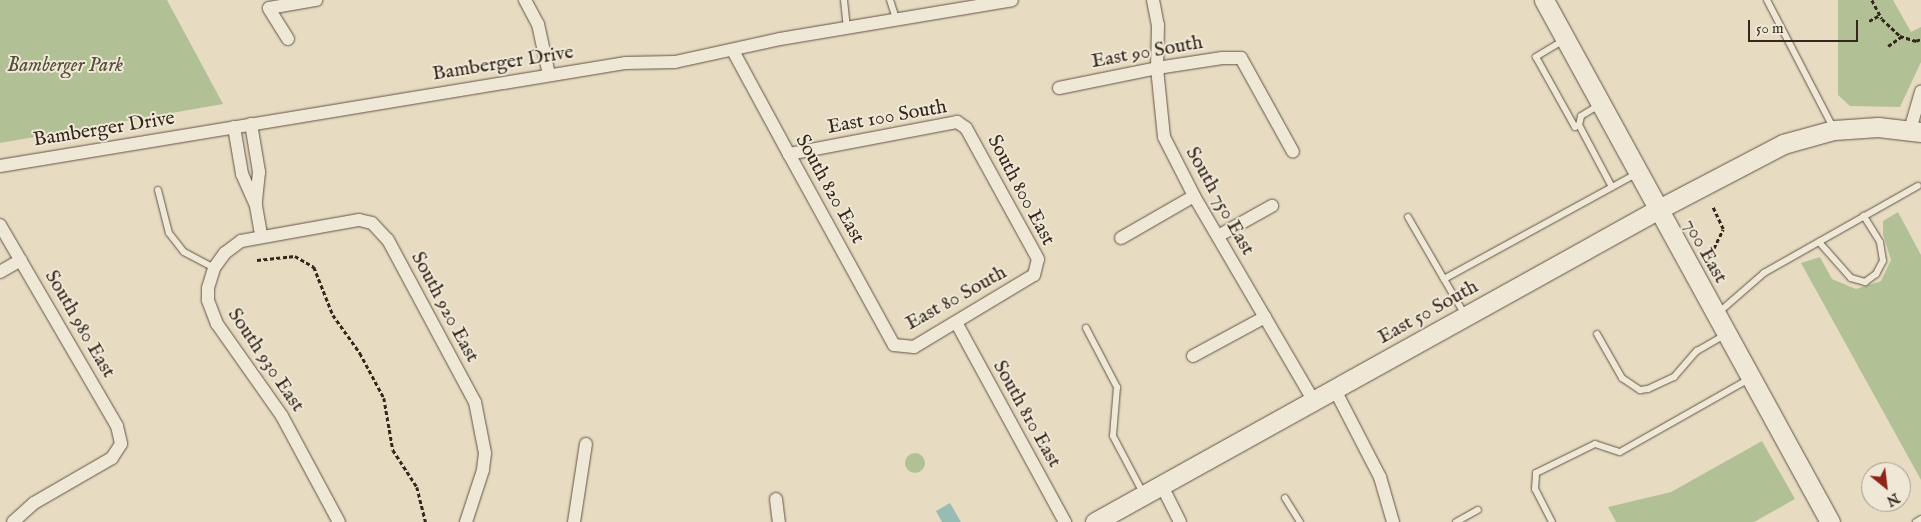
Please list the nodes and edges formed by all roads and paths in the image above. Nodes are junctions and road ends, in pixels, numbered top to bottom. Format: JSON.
{"nodes":[{"id":1,"x":316,"y":0,"type":"edge"},
{"id":2,"x":525,"y":0,"type":"edge"},
{"id":3,"x":844,"y":0,"type":"edge"},
{"id":4,"x":890,"y":0,"type":"edge"},
{"id":5,"x":1153,"y":0,"type":"edge"},
{"id":6,"x":1544,"y":0,"type":"edge"},
{"id":7,"x":1766,"y":0,"type":"edge"},
{"id":8,"x":1872,"y":0,"type":"edge"},
{"id":9,"x":1004,"y":1,"type":"edge"},
{"id":10,"x":267,"y":4,"type":"edge"},
{"id":11,"x":1880,"y":15,"type":"junction"},
{"id":12,"x":896,"y":20,"type":"junction"},
{"id":13,"x":1869,"y":21,"type":"dead end"},
{"id":14,"x":847,"y":28,"type":"junction"},
{"id":15,"x":1903,"y":37,"type":"junction"},
{"id":16,"x":288,"y":39,"type":"dead end"},
{"id":17,"x":1921,"y":39,"type":"edge"},
{"id":18,"x":1566,"y":40,"type":"junction"},
{"id":19,"x":1888,"y":46,"type":"dead end"},
{"id":20,"x":733,"y":51,"type":"junction"},
{"id":21,"x":1157,"y":68,"type":"junction"},
{"id":22,"x":549,"y":75,"type":"junction"},
{"id":23,"x":1059,"y":88,"type":"dead end"},
{"id":24,"x":1921,"y":92,"type":"edge"},
{"id":25,"x":1600,"y":105,"type":"junction"},
{"id":26,"x":251,"y":124,"type":"junction"},
{"id":27,"x":962,"y":125,"type":"joint"},
{"id":28,"x":1579,"y":125,"type":"junction"},
{"id":29,"x":234,"y":127,"type":"junction"},
{"id":30,"x":1834,"y":130,"type":"junction"},
{"id":31,"x":1915,"y":131,"type":"edge"},
{"id":32,"x":1293,"y":152,"type":"dead end"},
{"id":33,"x":789,"y":154,"type":"junction"},
{"id":34,"x":0,"y":166,"type":"edge"},
{"id":35,"x":1637,"y":174,"type":"junction"},
{"id":36,"x":1918,"y":186,"type":"dead end"},
{"id":37,"x":1612,"y":187,"type":"junction"},
{"id":38,"x":158,"y":190,"type":"dead end"},
{"id":39,"x":1194,"y":196,"type":"junction"},
{"id":40,"x":1712,"y":205,"type":"dead end"},
{"id":41,"x":256,"y":206,"type":"junction"},
{"id":42,"x":1272,"y":206,"type":"dead end"},
{"id":43,"x":1657,"y":210,"type":"junction"},
{"id":44,"x":1864,"y":216,"type":"junction"},
{"id":45,"x":1408,"y":217,"type":"dead end"},
{"id":46,"x":0,"y":225,"type":"edge"},
{"id":47,"x":260,"y":236,"type":"junction"},
{"id":48,"x":1218,"y":236,"type":"junction"},
{"id":49,"x":1121,"y":238,"type":"dead end"},
{"id":50,"x":1819,"y":242,"type":"junction"},
{"id":51,"x":22,"y":260,"type":"junction"},
{"id":52,"x":256,"y":260,"type":"dead end"},
{"id":53,"x":1708,"y":260,"type":"dead end"},
{"id":54,"x":214,"y":268,"type":"junction"},
{"id":55,"x":0,"y":272,"type":"edge"},
{"id":56,"x":1034,"y":275,"type":"joint"},
{"id":57,"x":1444,"y":279,"type":"junction"},
{"id":58,"x":1715,"y":315,"type":"junction"},
{"id":59,"x":1265,"y":317,"type":"junction"},
{"id":60,"x":1466,"y":317,"type":"junction"},
{"id":61,"x":957,"y":324,"type":"junction"},
{"id":62,"x":1086,"y":328,"type":"dead end"},
{"id":63,"x":1597,"y":334,"type":"dead end"},
{"id":64,"x":1726,"y":335,"type":"junction"},
{"id":65,"x":894,"y":346,"type":"joint"},
{"id":66,"x":1194,"y":356,"type":"dead end"},
{"id":67,"x":1750,"y":379,"type":"junction"},
{"id":68,"x":1335,"y":390,"type":"junction"},
{"id":69,"x":1314,"y":401,"type":"junction"},
{"id":70,"x":586,"y":444,"type":"dead end"},
{"id":71,"x":1162,"y":486,"type":"junction"},
{"id":72,"x":1144,"y":495,"type":"junction"},
{"id":73,"x":1285,"y":498,"type":"dead end"},
{"id":74,"x":776,"y":499,"type":"dead end"},
{"id":75,"x":1478,"y":510,"type":"dead end"},
{"id":76,"x":1921,"y":519,"type":"edge"},
{"id":77,"x":14,"y":522,"type":"edge"},
{"id":78,"x":339,"y":522,"type":"edge"},
{"id":79,"x":426,"y":522,"type":"edge"},
{"id":80,"x":466,"y":522,"type":"edge"},
{"id":81,"x":574,"y":522,"type":"edge"},
{"id":82,"x":779,"y":522,"type":"edge"},
{"id":83,"x":1065,"y":522,"type":"edge"},
{"id":84,"x":1095,"y":522,"type":"edge"},
{"id":85,"x":1180,"y":522,"type":"edge"},
{"id":86,"x":1300,"y":522,"type":"edge"},
{"id":87,"x":1393,"y":522,"type":"edge"},
{"id":88,"x":1456,"y":522,"type":"edge"},
{"id":89,"x":1552,"y":522,"type":"edge"},
{"id":90,"x":1830,"y":522,"type":"edge"},
{"id":91,"x":1916,"y":522,"type":"edge"}],
"edges":[{"from":1,"to":10,"type":"street"},
{"from":2,"to":22,"type":"street"},
{"from":3,"to":14,"type":"lane"},
{"from":4,"to":12,"type":"lane"},
{"from":5,"to":21,"type":"street","name":"South 750 East"},
{"from":6,"to":18,"type":"main road","name":"700 East"},
{"from":7,"to":30,"type":"lane"},
{"from":8,"to":11,"type":"path"},
{"from":9,"to":12,"type":"street","name":"Bamberger Drive"},
{"from":10,"to":16,"type":"street"},
{"from":11,"to":13,"type":"path"},
{"from":11,"to":15,"type":"path"},
{"from":12,"to":14,"type":"street","name":"Bamberger Drive"},
{"from":14,"to":20,"type":"street","name":"Bamberger Drive"},
{"from":15,"to":17,"type":"path"},
{"from":15,"to":19,"type":"path"},
{"from":18,"to":25,"type":"main road","name":"700 East"},
{"from":18,"to":28,"type":"lane"},
{"from":20,"to":22,"type":"street","name":"Bamberger Drive"},
{"from":20,"to":33,"type":"street","name":"South 820 East"},
{"from":21,"to":23,"type":"street","name":"East 90 South"},
{"from":21,"to":32,"type":"street","name":"East 90 South"},
{"from":21,"to":39,"type":"street","name":"South 750 East"},
{"from":22,"to":26,"type":"street","name":"Bamberger Drive"},
{"from":24,"to":31,"type":"street"},
{"from":25,"to":28,"type":"lane"},
{"from":25,"to":35,"type":"main road","name":"700 East"},
{"from":26,"to":29,"type":"street","name":"Bamberger Drive"},
{"from":26,"to":41,"type":"street"},
{"from":27,"to":33,"type":"street","name":"East 100 South"},
{"from":27,"to":56,"type":"street","name":"South 800 East"},
{"from":28,"to":37,"type":"lane"},
{"from":29,"to":34,"type":"street","name":"Bamberger Drive"},
{"from":29,"to":41,"type":"street"},
{"from":30,"to":31,"type":"main road","name":"East 50 South"},
{"from":30,"to":43,"type":"main road","name":"East 50 South"},
{"from":33,"to":65,"type":"street","name":"South 820 East"},
{"from":35,"to":37,"type":"lane"},
{"from":35,"to":43,"type":"main road","name":"700 East"},
{"from":36,"to":44,"type":"lane"},
{"from":37,"to":57,"type":"lane"},
{"from":38,"to":54,"type":"lane"},
{"from":39,"to":48,"type":"street","name":"South 750 East"},
{"from":39,"to":49,"type":"street"},
{"from":40,"to":53,"type":"path"},
{"from":41,"to":47,"type":"street"},
{"from":42,"to":48,"type":"street"},
{"from":43,"to":58,"type":"main road","name":"700 East"},
{"from":43,"to":60,"type":"main road","name":"East 50 South"},
{"from":44,"to":50,"type":"lane"},
{"from":44,"to":50,"type":"lane"},
{"from":45,"to":57,"type":"lane"},
{"from":46,"to":51,"type":"street","name":"South 980 East"},
{"from":47,"to":54,"type":"street","name":"South 930 East"},
{"from":47,"to":80,"type":"street","name":"South 920 East"},
{"from":48,"to":59,"type":"street","name":"South 750 East"},
{"from":50,"to":58,"type":"lane"},
{"from":51,"to":55,"type":"street"},
{"from":51,"to":77,"type":"street","name":"South 980 East"},
{"from":52,"to":79,"type":"path"},
{"from":54,"to":78,"type":"street","name":"South 930 East"},
{"from":56,"to":61,"type":"street","name":"East 80 South"},
{"from":57,"to":60,"type":"lane"},
{"from":58,"to":64,"type":"main road","name":"700 East"},
{"from":59,"to":66,"type":"street"},
{"from":59,"to":69,"type":"street","name":"South 750 East"},
{"from":60,"to":68,"type":"main road","name":"East 50 South"},
{"from":61,"to":65,"type":"street","name":"East 80 South"},
{"from":61,"to":83,"type":"street","name":"South 810 East"},
{"from":62,"to":72,"type":"lane"},
{"from":63,"to":64,"type":"lane"},
{"from":64,"to":67,"type":"main road","name":"700 East"},
{"from":67,"to":89,"type":"lane"},
{"from":67,"to":90,"type":"main road","name":"700 East"},
{"from":68,"to":69,"type":"main road","name":"East 50 South"},
{"from":68,"to":87,"type":"street"},
{"from":69,"to":71,"type":"main road","name":"East 50 South"},
{"from":70,"to":81,"type":"street"},
{"from":71,"to":72,"type":"main road","name":"East 50 South"},
{"from":71,"to":85,"type":"street"},
{"from":72,"to":84,"type":"main road","name":"East 50 South"},
{"from":73,"to":86,"type":"lane"},
{"from":74,"to":82,"type":"street"},
{"from":75,"to":88,"type":"lane"},
{"from":76,"to":91,"type":"lane"}]}
